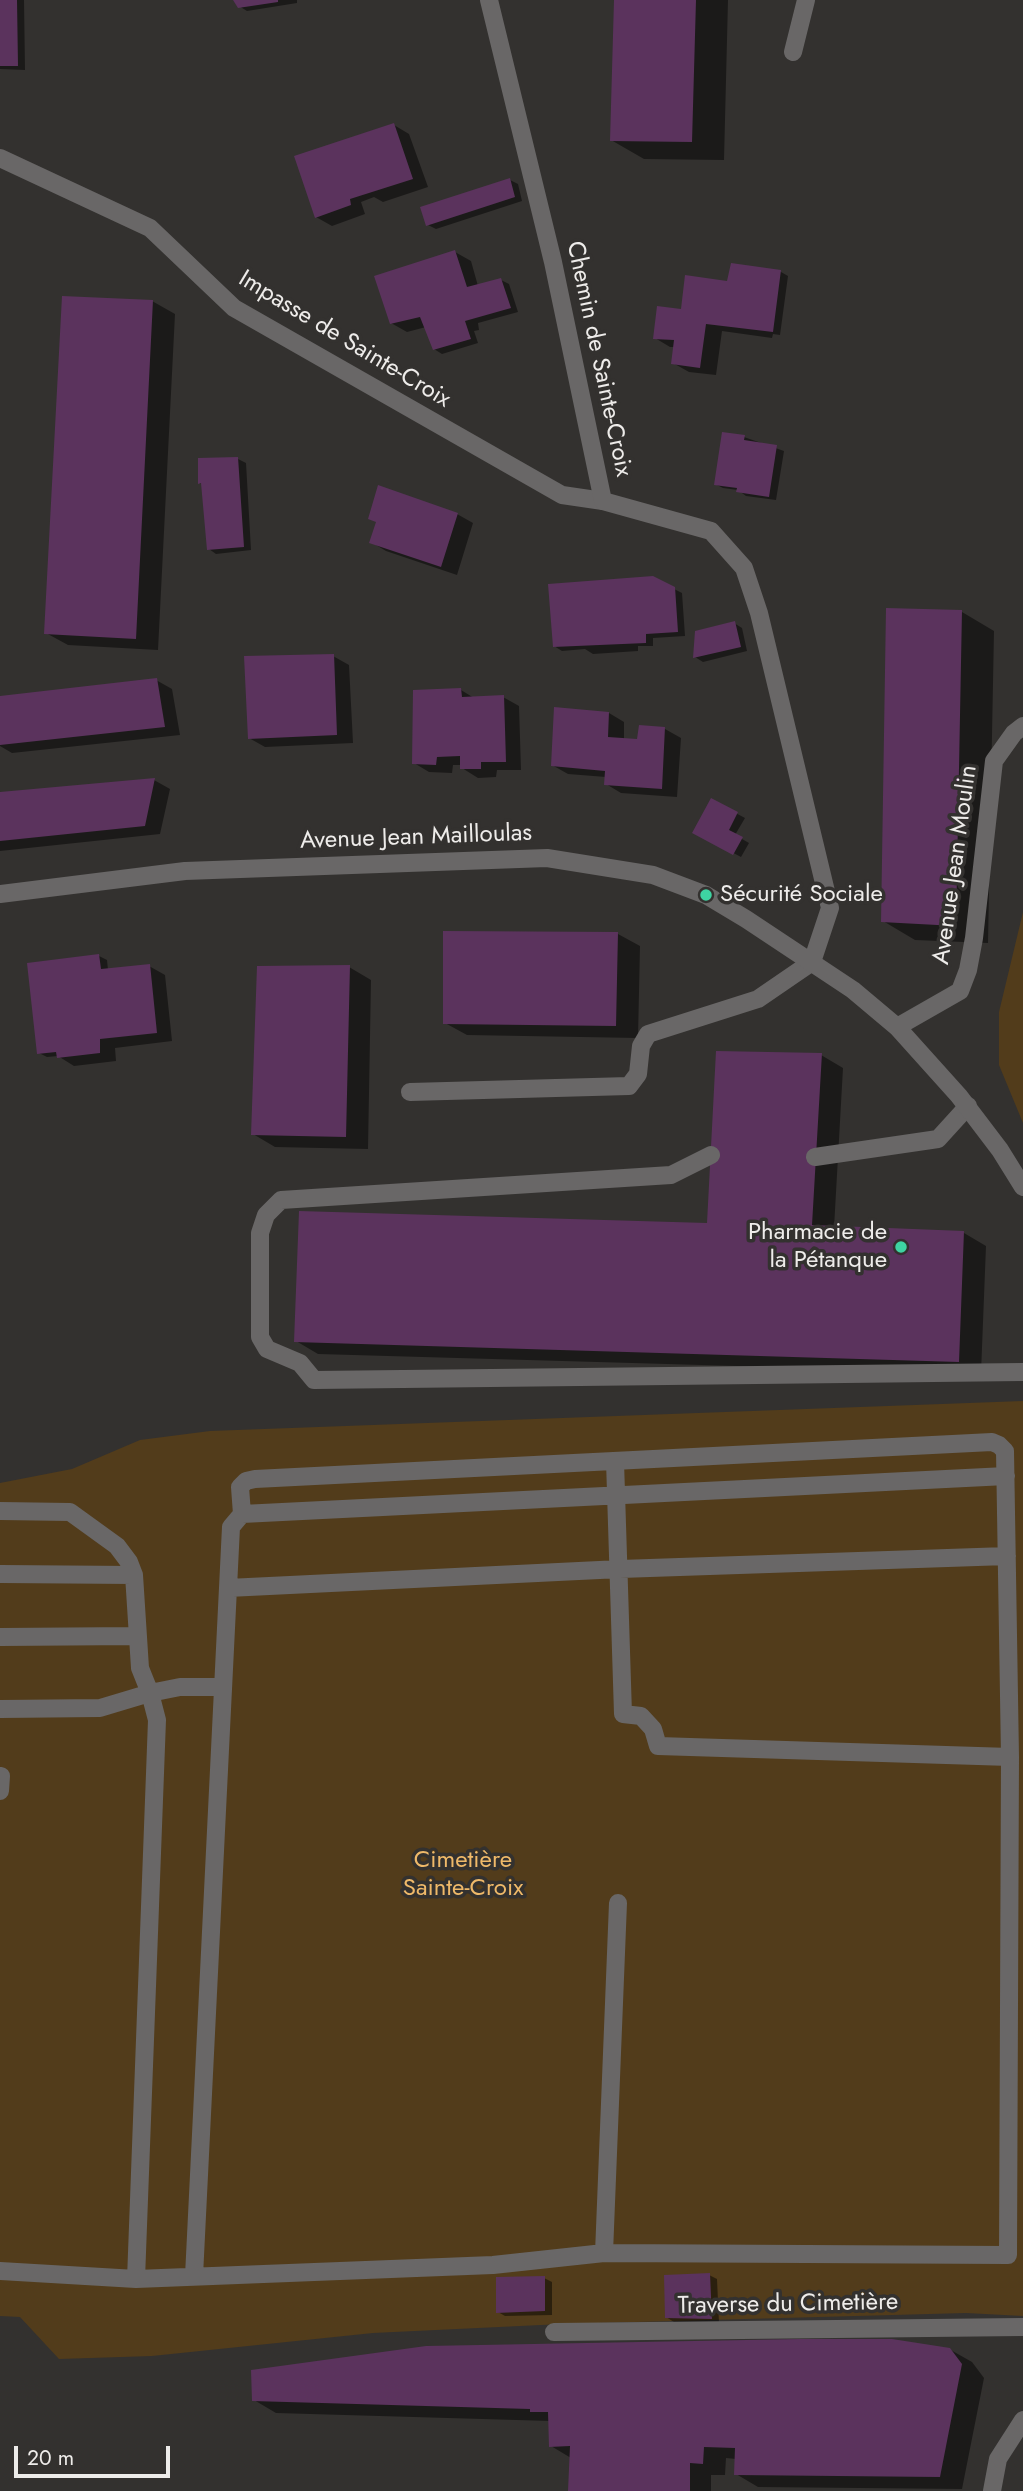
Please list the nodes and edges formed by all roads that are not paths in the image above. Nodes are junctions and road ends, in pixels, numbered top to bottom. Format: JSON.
{"nodes":[{"id":1,"x":489,"y":0,"type":"edge"},
{"id":2,"x":806,"y":0,"type":"edge"},
{"id":3,"x":793,"y":52,"type":"dead end"},
{"id":4,"x":0,"y":158,"type":"edge"},
{"id":5,"x":603,"y":501,"type":"junction"},
{"id":6,"x":1023,"y":726,"type":"edge"},
{"id":7,"x":0,"y":894,"type":"edge"},
{"id":8,"x":812,"y":962,"type":"junction"},
{"id":9,"x":897,"y":1027,"type":"junction"},
{"id":10,"x":411,"y":1092,"type":"dead end"},
{"id":11,"x":968,"y":1106,"type":"junction"},
{"id":12,"x":711,"y":1155,"type":"dead end"},
{"id":13,"x":815,"y":1157,"type":"dead end"},
{"id":14,"x":1023,"y":1187,"type":"edge"},
{"id":15,"x":1023,"y":1372,"type":"edge"},
{"id":16,"x":615,"y":1461,"type":"junction"},
{"id":17,"x":1006,"y":1476,"type":"junction"},
{"id":18,"x":614,"y":1495,"type":"junction"},
{"id":19,"x":0,"y":1511,"type":"edge"},
{"id":20,"x":242,"y":1514,"type":"junction"},
{"id":21,"x":1007,"y":1556,"type":"junction"},
{"id":22,"x":620,"y":1569,"type":"junction"},
{"id":23,"x":0,"y":1574,"type":"edge"},
{"id":24,"x":134,"y":1575,"type":"junction"},
{"id":25,"x":228,"y":1588,"type":"junction"},
{"id":26,"x":136,"y":1636,"type":"junction"},
{"id":27,"x":0,"y":1637,"type":"edge"},
{"id":28,"x":223,"y":1687,"type":"junction"},
{"id":29,"x":150,"y":1693,"type":"junction"},
{"id":30,"x":0,"y":1709,"type":"edge"},
{"id":31,"x":1010,"y":1756,"type":"junction"},
{"id":32,"x":1,"y":1776,"type":"edge"},
{"id":33,"x":0,"y":1791,"type":"edge"},
{"id":34,"x":618,"y":1903,"type":"dead end"},
{"id":35,"x":604,"y":2253,"type":"junction"},
{"id":36,"x":0,"y":2271,"type":"edge"},
{"id":37,"x":194,"y":2276,"type":"junction"},
{"id":38,"x":136,"y":2279,"type":"junction"},
{"id":39,"x":1023,"y":2327,"type":"edge"},
{"id":40,"x":554,"y":2332,"type":"dead end"},
{"id":41,"x":1023,"y":2420,"type":"edge"},
{"id":42,"x":992,"y":2491,"type":"edge"}],
"edges":[{"from":1,"to":5,"type":"street","name":"Chemin de Sainte-Croix"},
{"from":2,"to":3,"type":"street"},
{"from":4,"to":5,"type":"street","name":"Impasse de Sainte-Croix"},
{"from":5,"to":8,"type":"street","name":"Chemin de Sainte-Croix"},
{"from":6,"to":9,"type":"street","name":"Avenue Jean Moulin"},
{"from":7,"to":8,"type":"street","name":"Avenue Jean Mailloulas"},
{"from":8,"to":9,"type":"street","name":"Avenue Jean Mailloulas"},
{"from":8,"to":10,"type":"street"},
{"from":9,"to":11,"type":"street","name":"Avenue Jean Mailloulas"},
{"from":11,"to":13,"type":"street"},
{"from":11,"to":14,"type":"street","name":"Avenue Jean Mailloulas"},
{"from":12,"to":15,"type":"street"},
{"from":16,"to":17,"type":"street"},
{"from":16,"to":18,"type":"street"},
{"from":16,"to":20,"type":"street"},
{"from":17,"to":18,"type":"street"},
{"from":17,"to":21,"type":"street"},
{"from":18,"to":20,"type":"street"},
{"from":18,"to":22,"type":"street"},
{"from":19,"to":24,"type":"street"},
{"from":20,"to":25,"type":"street"},
{"from":21,"to":22,"type":"street"},
{"from":21,"to":31,"type":"street"},
{"from":22,"to":25,"type":"street"},
{"from":22,"to":31,"type":"street"},
{"from":23,"to":24,"type":"street"},
{"from":24,"to":26,"type":"street"},
{"from":25,"to":28,"type":"street"},
{"from":26,"to":27,"type":"street"},
{"from":26,"to":29,"type":"street"},
{"from":28,"to":29,"type":"street"},
{"from":28,"to":37,"type":"street"},
{"from":29,"to":30,"type":"street"},
{"from":29,"to":38,"type":"street"},
{"from":31,"to":35,"type":"street"},
{"from":32,"to":33,"type":"street"},
{"from":34,"to":35,"type":"street"},
{"from":35,"to":37,"type":"street"},
{"from":36,"to":38,"type":"street"},
{"from":37,"to":38,"type":"street"},
{"from":39,"to":40,"type":"street","name":"Traverse du Cimetière"},
{"from":41,"to":42,"type":"street"}]}
